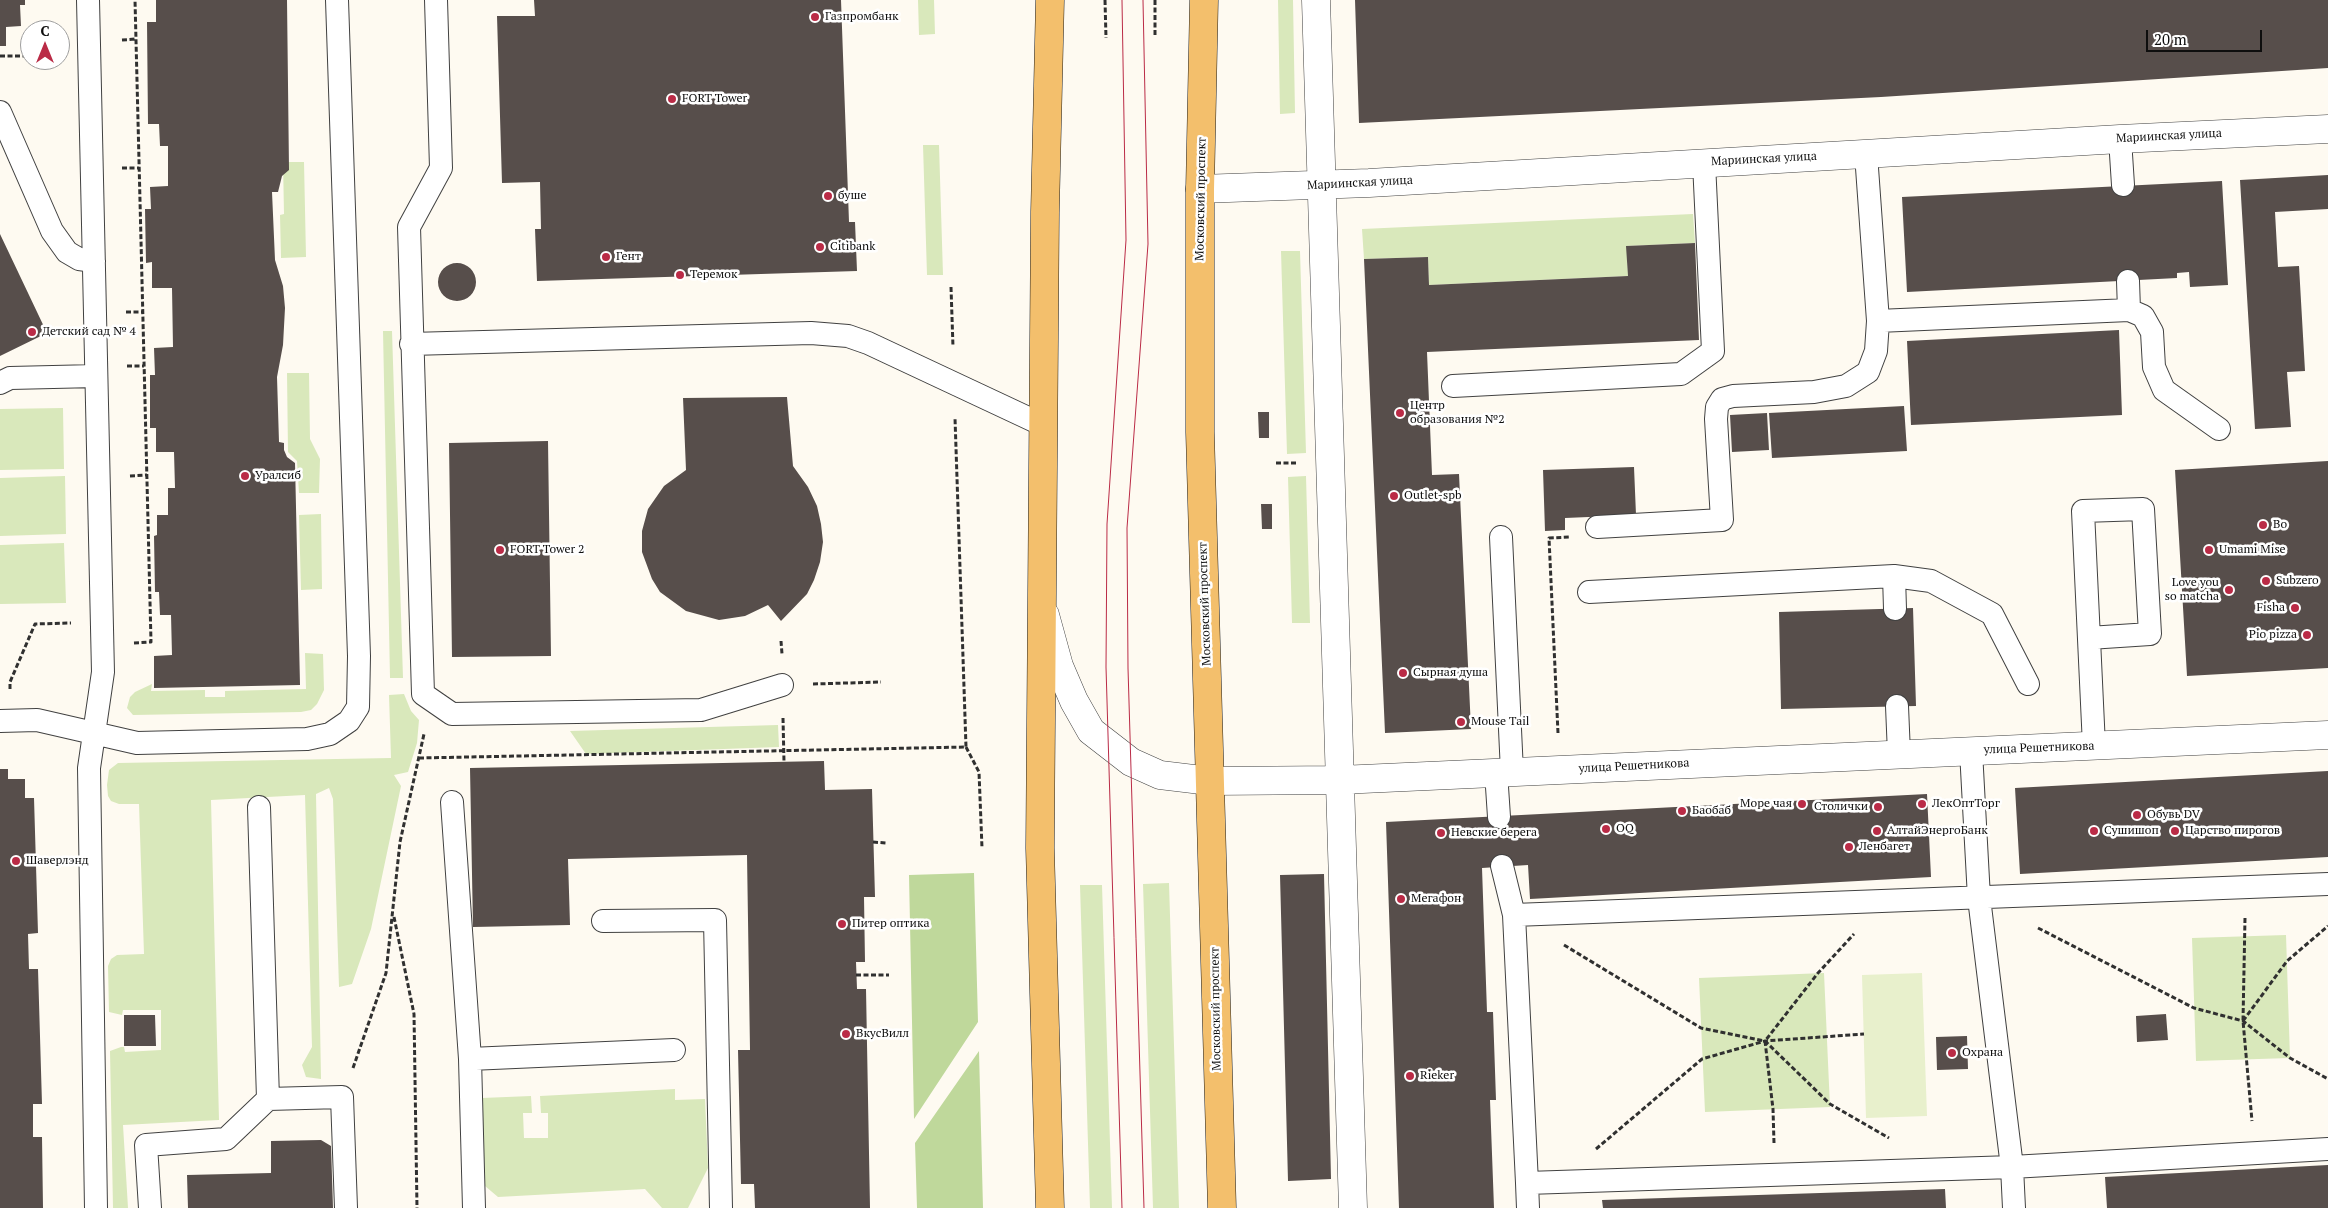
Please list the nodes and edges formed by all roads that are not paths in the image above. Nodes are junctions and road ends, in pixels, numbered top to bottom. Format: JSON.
{"nodes":[{"id":1,"x":88,"y":0,"type":"edge"},
{"id":2,"x":337,"y":0,"type":"edge"},
{"id":3,"x":436,"y":0,"type":"edge"},
{"id":4,"x":1034,"y":0,"type":"edge"},
{"id":5,"x":1050,"y":0,"type":"edge"},
{"id":6,"x":1204,"y":0,"type":"edge"},
{"id":7,"x":1316,"y":0,"type":"edge"},
{"id":8,"x":1049,"y":32,"type":"junction"},
{"id":9,"x":0,"y":112,"type":"edge"},
{"id":10,"x":2328,"y":129,"type":"edge"},
{"id":11,"x":2120,"y":139,"type":"junction"},
{"id":12,"x":1866,"y":154,"type":"junction"},
{"id":13,"x":1704,"y":163,"type":"junction"},
{"id":14,"x":1322,"y":185,"type":"junction"},
{"id":15,"x":2123,"y":185,"type":"dead end"},
{"id":16,"x":1200,"y":189,"type":"junction"},
{"id":17,"x":94,"y":261,"type":"junction"},
{"id":18,"x":2128,"y":281,"type":"dead end"},
{"id":19,"x":2129,"y":310,"type":"junction"},
{"id":20,"x":1878,"y":321,"type":"junction"},
{"id":21,"x":411,"y":344,"type":"junction"},
{"id":22,"x":96,"y":376,"type":"junction"},
{"id":23,"x":0,"y":383,"type":"edge"},
{"id":24,"x":1453,"y":386,"type":"dead end"},
{"id":25,"x":1043,"y":425,"type":"junction"},
{"id":26,"x":2219,"y":429,"type":"dead end"},
{"id":27,"x":1597,"y":527,"type":"road end"},
{"id":28,"x":1501,"y":536,"type":"dead end"},
{"id":29,"x":1894,"y":576,"type":"junction"},
{"id":30,"x":1589,"y":592,"type":"dead end"},
{"id":31,"x":1042,"y":604,"type":"junction"},
{"id":32,"x":1895,"y":609,"type":"dead end"},
{"id":33,"x":2089,"y":638,"type":"junction"},
{"id":34,"x":2028,"y":684,"type":"dead end"},
{"id":35,"x":782,"y":685,"type":"road end"},
{"id":36,"x":1897,"y":706,"type":"dead end"},
{"id":37,"x":0,"y":721,"type":"edge"},
{"id":38,"x":94,"y":733,"type":"junction"},
{"id":39,"x":2328,"y":735,"type":"edge"},
{"id":40,"x":2094,"y":746,"type":"junction"},
{"id":41,"x":1971,"y":751,"type":"junction"},
{"id":42,"x":1899,"y":754,"type":"junction"},
{"id":43,"x":1504,"y":772,"type":"junction"},
{"id":44,"x":1340,"y":780,"type":"junction"},
{"id":45,"x":1210,"y":782,"type":"junction"},
{"id":46,"x":452,"y":802,"type":"dead end"},
{"id":47,"x":259,"y":807,"type":"dead end"},
{"id":48,"x":1499,"y":817,"type":"dead end"},
{"id":49,"x":1502,"y":866,"type":"dead end"},
{"id":50,"x":2328,"y":884,"type":"edge"},
{"id":51,"x":1980,"y":898,"type":"junction"},
{"id":52,"x":1514,"y":915,"type":"junction"},
{"id":53,"x":603,"y":921,"type":"dead end"},
{"id":54,"x":674,"y":1050,"type":"dead end"},
{"id":55,"x":470,"y":1060,"type":"junction"},
{"id":56,"x":268,"y":1099,"type":"junction"},
{"id":57,"x":2328,"y":1149,"type":"edge"},
{"id":58,"x":2012,"y":1167,"type":"junction"},
{"id":59,"x":1527,"y":1183,"type":"junction"},
{"id":60,"x":96,"y":1208,"type":"edge"},
{"id":61,"x":150,"y":1208,"type":"edge"},
{"id":62,"x":346,"y":1208,"type":"edge"},
{"id":63,"x":474,"y":1208,"type":"edge"},
{"id":64,"x":721,"y":1208,"type":"edge"},
{"id":65,"x":1050,"y":1208,"type":"edge"},
{"id":66,"x":1222,"y":1208,"type":"edge"},
{"id":67,"x":1353,"y":1208,"type":"edge"},
{"id":68,"x":1528,"y":1208,"type":"edge"},
{"id":69,"x":2014,"y":1208,"type":"edge"}],
"edges":[{"from":1,"to":17,"type":"lane"},
{"from":2,"to":38,"type":"lane"},
{"from":3,"to":21,"type":"lane"},
{"from":4,"to":8,"type":"street"},
{"from":5,"to":8,"type":"main road"},
{"from":6,"to":16,"type":"main road","name":"Московский проспект"},
{"from":7,"to":14,"type":"street"},
{"from":8,"to":25,"type":"main road"},
{"from":9,"to":17,"type":"lane"},
{"from":10,"to":11,"type":"street","name":"Мариинская улица"},
{"from":11,"to":12,"type":"street","name":"Мариинская улица"},
{"from":11,"to":15,"type":"lane"},
{"from":12,"to":13,"type":"street","name":"Мариинская улица"},
{"from":12,"to":20,"type":"lane"},
{"from":13,"to":14,"type":"street","name":"Мариинская улица"},
{"from":13,"to":24,"type":"lane"},
{"from":14,"to":16,"type":"street","name":"Мариинская улица"},
{"from":14,"to":44,"type":"street"},
{"from":16,"to":45,"type":"main road","name":"Московский проспект"},
{"from":17,"to":22,"type":"lane"},
{"from":18,"to":19,"type":"lane"},
{"from":19,"to":20,"type":"lane"},
{"from":19,"to":26,"type":"lane"},
{"from":20,"to":27,"type":"lane"},
{"from":21,"to":25,"type":"lane"},
{"from":21,"to":35,"type":"lane"},
{"from":22,"to":23,"type":"lane"},
{"from":22,"to":38,"type":"lane"},
{"from":25,"to":31,"type":"main road"},
{"from":28,"to":43,"type":"lane"},
{"from":29,"to":30,"type":"lane"},
{"from":29,"to":32,"type":"lane"},
{"from":29,"to":34,"type":"lane"},
{"from":31,"to":45,"type":"street","name":"улица Решетникова"},
{"from":31,"to":65,"type":"main road"},
{"from":33,"to":33,"type":"lane"},
{"from":33,"to":40,"type":"lane"},
{"from":36,"to":42,"type":"lane"},
{"from":37,"to":38,"type":"lane"},
{"from":38,"to":60,"type":"lane"},
{"from":39,"to":40,"type":"street","name":"улица Решетникова"},
{"from":40,"to":41,"type":"street","name":"улица Решетникова"},
{"from":41,"to":42,"type":"street","name":"улица Решетникова"},
{"from":41,"to":51,"type":"lane"},
{"from":42,"to":43,"type":"street","name":"улица Решетникова"},
{"from":43,"to":44,"type":"street","name":"улица Решетникова"},
{"from":43,"to":48,"type":"lane"},
{"from":44,"to":45,"type":"street","name":"улица Решетникова"},
{"from":44,"to":67,"type":"street"},
{"from":45,"to":66,"type":"main road","name":"Московский проспект"},
{"from":46,"to":55,"type":"lane"},
{"from":47,"to":56,"type":"lane"},
{"from":49,"to":52,"type":"lane"},
{"from":50,"to":51,"type":"lane"},
{"from":51,"to":52,"type":"lane"},
{"from":51,"to":58,"type":"lane"},
{"from":52,"to":59,"type":"lane"},
{"from":53,"to":64,"type":"lane"},
{"from":54,"to":55,"type":"lane"},
{"from":55,"to":63,"type":"lane"},
{"from":56,"to":61,"type":"lane"},
{"from":56,"to":62,"type":"lane"},
{"from":57,"to":58,"type":"lane"},
{"from":58,"to":59,"type":"lane"},
{"from":58,"to":69,"type":"lane"},
{"from":59,"to":68,"type":"lane"}]}
